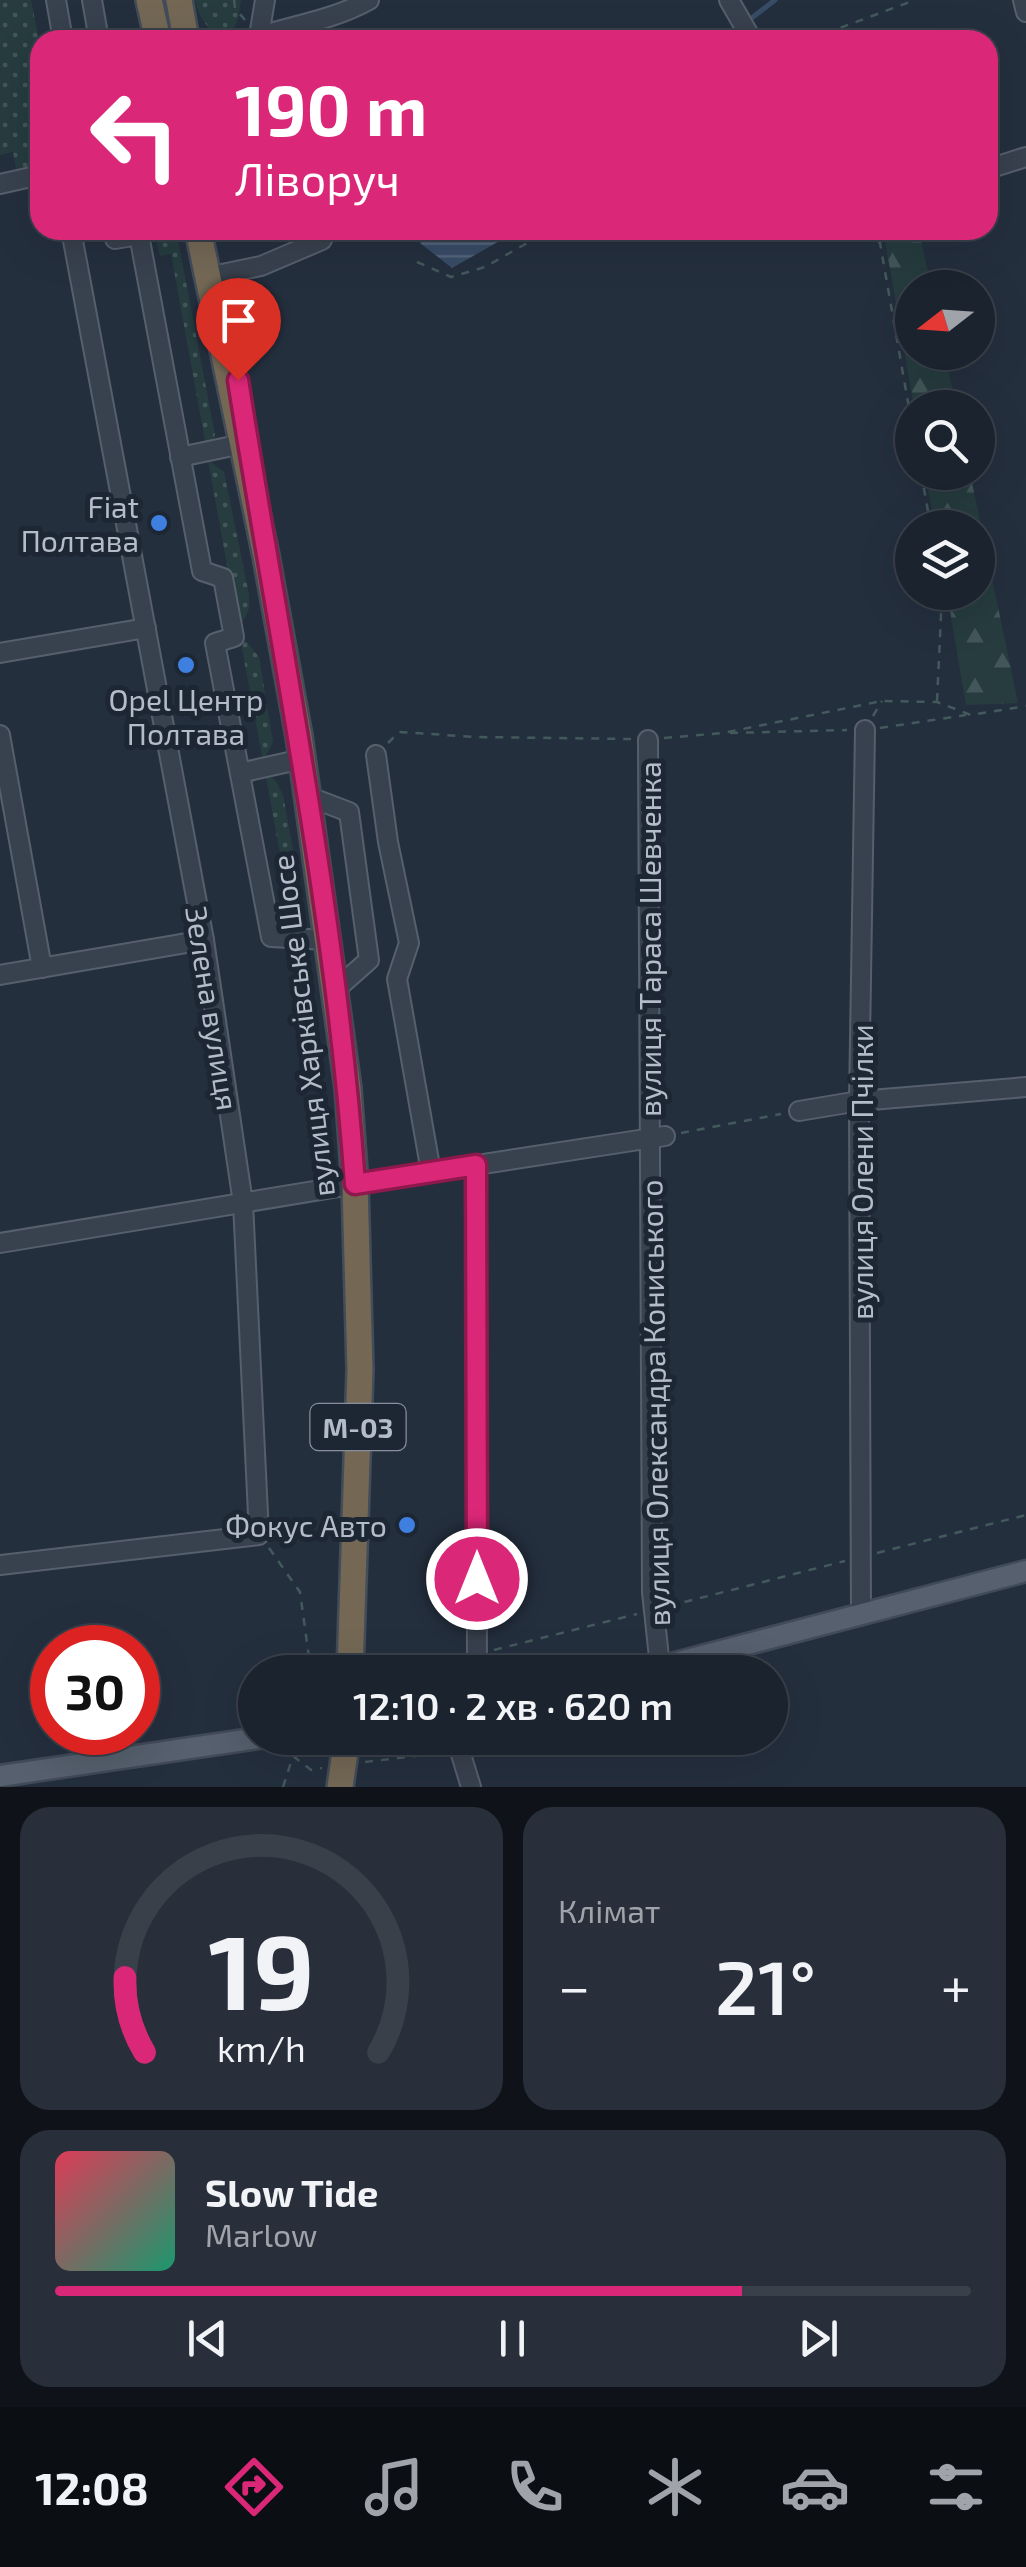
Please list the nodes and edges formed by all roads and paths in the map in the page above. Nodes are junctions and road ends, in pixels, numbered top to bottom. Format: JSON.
{"nodes":[{"id":1,"x":56,"y":0,"type":"edge"},
{"id":2,"x":92,"y":0,"type":"edge"},
{"id":3,"x":150,"y":0,"type":"edge"},
{"id":4,"x":179,"y":0,"type":"edge"},
{"id":5,"x":265,"y":0,"type":"edge"},
{"id":6,"x":729,"y":0,"type":"edge"},
{"id":7,"x":915,"y":0,"type":"edge"},
{"id":8,"x":1023,"y":0,"type":"edge"},
{"id":9,"x":359,"y":3,"type":"edge"},
{"id":10,"x":1026,"y":12,"type":"edge"},
{"id":11,"x":61,"y":30,"type":"edge"},
{"id":12,"x":97,"y":30,"type":"edge"},
{"id":13,"x":156,"y":30,"type":"edge"},
{"id":14,"x":184,"y":30,"type":"edge"},
{"id":15,"x":256,"y":30,"type":"edge"},
{"id":16,"x":278,"y":30,"type":"edge"},
{"id":17,"x":746,"y":30,"type":"edge"},
{"id":18,"x":834,"y":30,"type":"edge"},
{"id":19,"x":1026,"y":157,"type":"edge"},
{"id":20,"x":998,"y":166,"type":"edge"},
{"id":21,"x":30,"y":177,"type":"edge"},
{"id":22,"x":0,"y":184,"type":"edge"},
{"id":23,"x":72,"y":240,"type":"edge"},
{"id":24,"x":140,"y":240,"type":"edge"},
{"id":25,"x":200,"y":240,"type":"edge"},
{"id":26,"x":217,"y":240,"type":"edge"},
{"id":27,"x":322,"y":240,"type":"dead end"},
{"id":28,"x":533,"y":240,"type":"edge"},
{"id":29,"x":877,"y":240,"type":"edge"},
{"id":30,"x":417,"y":262,"type":"dead end"},
{"id":31,"x":222,"y":274,"type":"junction"},
{"id":32,"x":906,"y":390,"type":"edge"},
{"id":33,"x":242,"y":444,"type":"junction"},
{"id":34,"x":180,"y":458,"type":"junction"},
{"id":35,"x":266,"y":556,"type":"junction"},
{"id":36,"x":940,"y":610,"type":"edge"},
{"id":37,"x":146,"y":628,"type":"junction"},
{"id":38,"x":0,"y":653,"type":"edge"},
{"id":39,"x":937,"y":702,"type":"junction"},
{"id":40,"x":1026,"y":706,"type":"edge"},
{"id":41,"x":971,"y":714,"type":"junction"},
{"id":42,"x":865,"y":730,"type":"junction"},
{"id":43,"x":724,"y":733,"type":"junction"},
{"id":44,"x":0,"y":735,"type":"edge"},
{"id":45,"x":648,"y":740,"type":"junction"},
{"id":46,"x":376,"y":754,"type":"joint"},
{"id":47,"x":302,"y":759,"type":"junction"},
{"id":48,"x":240,"y":774,"type":"junction"},
{"id":49,"x":307,"y":796,"type":"junction"},
{"id":50,"x":7,"y":812,"type":"edge"},
{"id":51,"x":204,"y":940,"type":"junction"},
{"id":52,"x":327,"y":940,"type":"junction"},
{"id":53,"x":42,"y":968,"type":"junction"},
{"id":54,"x":0,"y":975,"type":"edge"},
{"id":55,"x":334,"y":991,"type":"junction"},
{"id":56,"x":1026,"y":1087,"type":"edge"},
{"id":57,"x":860,"y":1101,"type":"junction"},
{"id":58,"x":799,"y":1111,"type":"joint"},
{"id":59,"x":657,"y":1137,"type":"junction"},
{"id":60,"x":476,"y":1165,"type":"junction"},
{"id":61,"x":431,"y":1172,"type":"junction"},
{"id":62,"x":355,"y":1184,"type":"junction"},
{"id":63,"x":243,"y":1203,"type":"junction"},
{"id":64,"x":0,"y":1243,"type":"edge"},
{"id":65,"x":1026,"y":1515,"type":"edge"},
{"id":66,"x":259,"y":1535,"type":"junction"},
{"id":67,"x":861,"y":1557,"type":"junction"},
{"id":68,"x":0,"y":1565,"type":"edge"},
{"id":69,"x":1026,"y":1571,"type":"edge"},
{"id":70,"x":654,"y":1610,"type":"junction"},
{"id":71,"x":862,"y":1614,"type":"junction"},
{"id":72,"x":309,"y":1655,"type":"edge"},
{"id":73,"x":360,"y":1655,"type":"edge"},
{"id":74,"x":477,"y":1655,"type":"edge"},
{"id":75,"x":504,"y":1655,"type":"edge"},
{"id":76,"x":651,"y":1655,"type":"edge"},
{"id":77,"x":707,"y":1655,"type":"edge"},
{"id":78,"x":238,"y":1741,"type":"edge"},
{"id":79,"x":293,"y":1755,"type":"edge"},
{"id":80,"x":345,"y":1755,"type":"edge"},
{"id":81,"x":405,"y":1755,"type":"edge"},
{"id":82,"x":461,"y":1755,"type":"edge"},
{"id":83,"x":371,"y":1762,"type":"dead end"},
{"id":84,"x":0,"y":1776,"type":"edge"},
{"id":85,"x":283,"y":1787,"type":"edge"},
{"id":86,"x":340,"y":1787,"type":"edge"},
{"id":87,"x":470,"y":1787,"type":"edge"}],
"edges":[{"from":1,"to":11,"type":"street"},
{"from":2,"to":12,"type":"street"},
{"from":3,"to":13,"type":"highway"},
{"from":4,"to":14,"type":"highway"},
{"from":5,"to":15,"type":"street"},
{"from":6,"to":17,"type":"street"},
{"from":7,"to":18,"type":"path"},
{"from":8,"to":10,"type":"street"},
{"from":9,"to":16,"type":"street"},
{"from":19,"to":20,"type":"street"},
{"from":21,"to":22,"type":"street"},
{"from":23,"to":37,"type":"street","name":"Зелена вулиця"},
{"from":24,"to":34,"type":"street"},
{"from":25,"to":33,"type":"highway","name":"вулиця Харківське Шосе","number":"М-03"},
{"from":26,"to":31,"type":"highway","name":"вулиця Харківське Шосе","number":"М-03"},
{"from":27,"to":31,"type":"street"},
{"from":28,"to":30,"type":"path"},
{"from":29,"to":32,"type":"path"},
{"from":31,"to":35,"type":"highway","name":"вулиця Харківське Шосе","number":"М-03"},
{"from":33,"to":34,"type":"street"},
{"from":33,"to":35,"type":"highway","name":"вулиця Харківське Шосе","number":"М-03"},
{"from":34,"to":48,"type":"street"},
{"from":35,"to":47,"type":"highway","name":"вулиця Харківське Шосе","number":"М-03"},
{"from":36,"to":39,"type":"path"},
{"from":37,"to":38,"type":"street"},
{"from":37,"to":51,"type":"street","name":"Зелена вулиця"},
{"from":39,"to":41,"type":"path"},
{"from":39,"to":43,"type":"path"},
{"from":40,"to":41,"type":"path"},
{"from":41,"to":42,"type":"path"},
{"from":42,"to":43,"type":"path"},
{"from":42,"to":57,"type":"street","name":"вулиця Олени Пчілки"},
{"from":43,"to":45,"type":"path"},
{"from":44,"to":50,"type":"street"},
{"from":45,"to":46,"type":"path"},
{"from":45,"to":59,"type":"street","name":"вулиця Тараса Шевченка"},
{"from":46,"to":61,"type":"street"},
{"from":47,"to":48,"type":"street"},
{"from":47,"to":49,"type":"highway","name":"вулиця Харківське Шосе","number":"М-03"},
{"from":48,"to":52,"type":"street"},
{"from":49,"to":52,"type":"highway","name":"вулиця Харківське Шосе","number":"М-03"},
{"from":49,"to":55,"type":"street"},
{"from":50,"to":53,"type":"street"},
{"from":51,"to":53,"type":"street"},
{"from":51,"to":63,"type":"street","name":"Зелена вулиця"},
{"from":52,"to":55,"type":"highway","name":"вулиця Харківське Шосе","number":"М-03"},
{"from":53,"to":54,"type":"street"},
{"from":55,"to":62,"type":"highway","name":"вулиця Харківське Шосе","number":"М-03"},
{"from":56,"to":57,"type":"street"},
{"from":57,"to":58,"type":"street"},
{"from":57,"to":67,"type":"street","name":"вулиця Олени Пчілки"},
{"from":58,"to":59,"type":"path"},
{"from":59,"to":60,"type":"street"},
{"from":59,"to":70,"type":"street","name":"вулиця Олександра Кониського"},
{"from":60,"to":61,"type":"street"},
{"from":60,"to":74,"type":"street"},
{"from":61,"to":62,"type":"street"},
{"from":62,"to":63,"type":"street"},
{"from":62,"to":73,"type":"highway","name":"вулиця Харківське Шосе","number":"М-03"},
{"from":63,"to":64,"type":"street"},
{"from":63,"to":66,"type":"street","name":"Зелена вулиця"},
{"from":65,"to":67,"type":"path"},
{"from":66,"to":68,"type":"street"},
{"from":66,"to":72,"type":"path"},
{"from":67,"to":70,"type":"path"},
{"from":67,"to":71,"type":"street","name":"вулиця Олени Пчілки"},
{"from":69,"to":71,"type":"main road"},
{"from":70,"to":75,"type":"path"},
{"from":70,"to":76,"type":"street","name":"вулиця Олександра Кониського"},
{"from":71,"to":77,"type":"main road"},
{"from":78,"to":84,"type":"main road"},
{"from":79,"to":85,"type":"path"},
{"from":80,"to":86,"type":"highway"},
{"from":81,"to":83,"type":"path"},
{"from":82,"to":87,"type":"street"}]}
